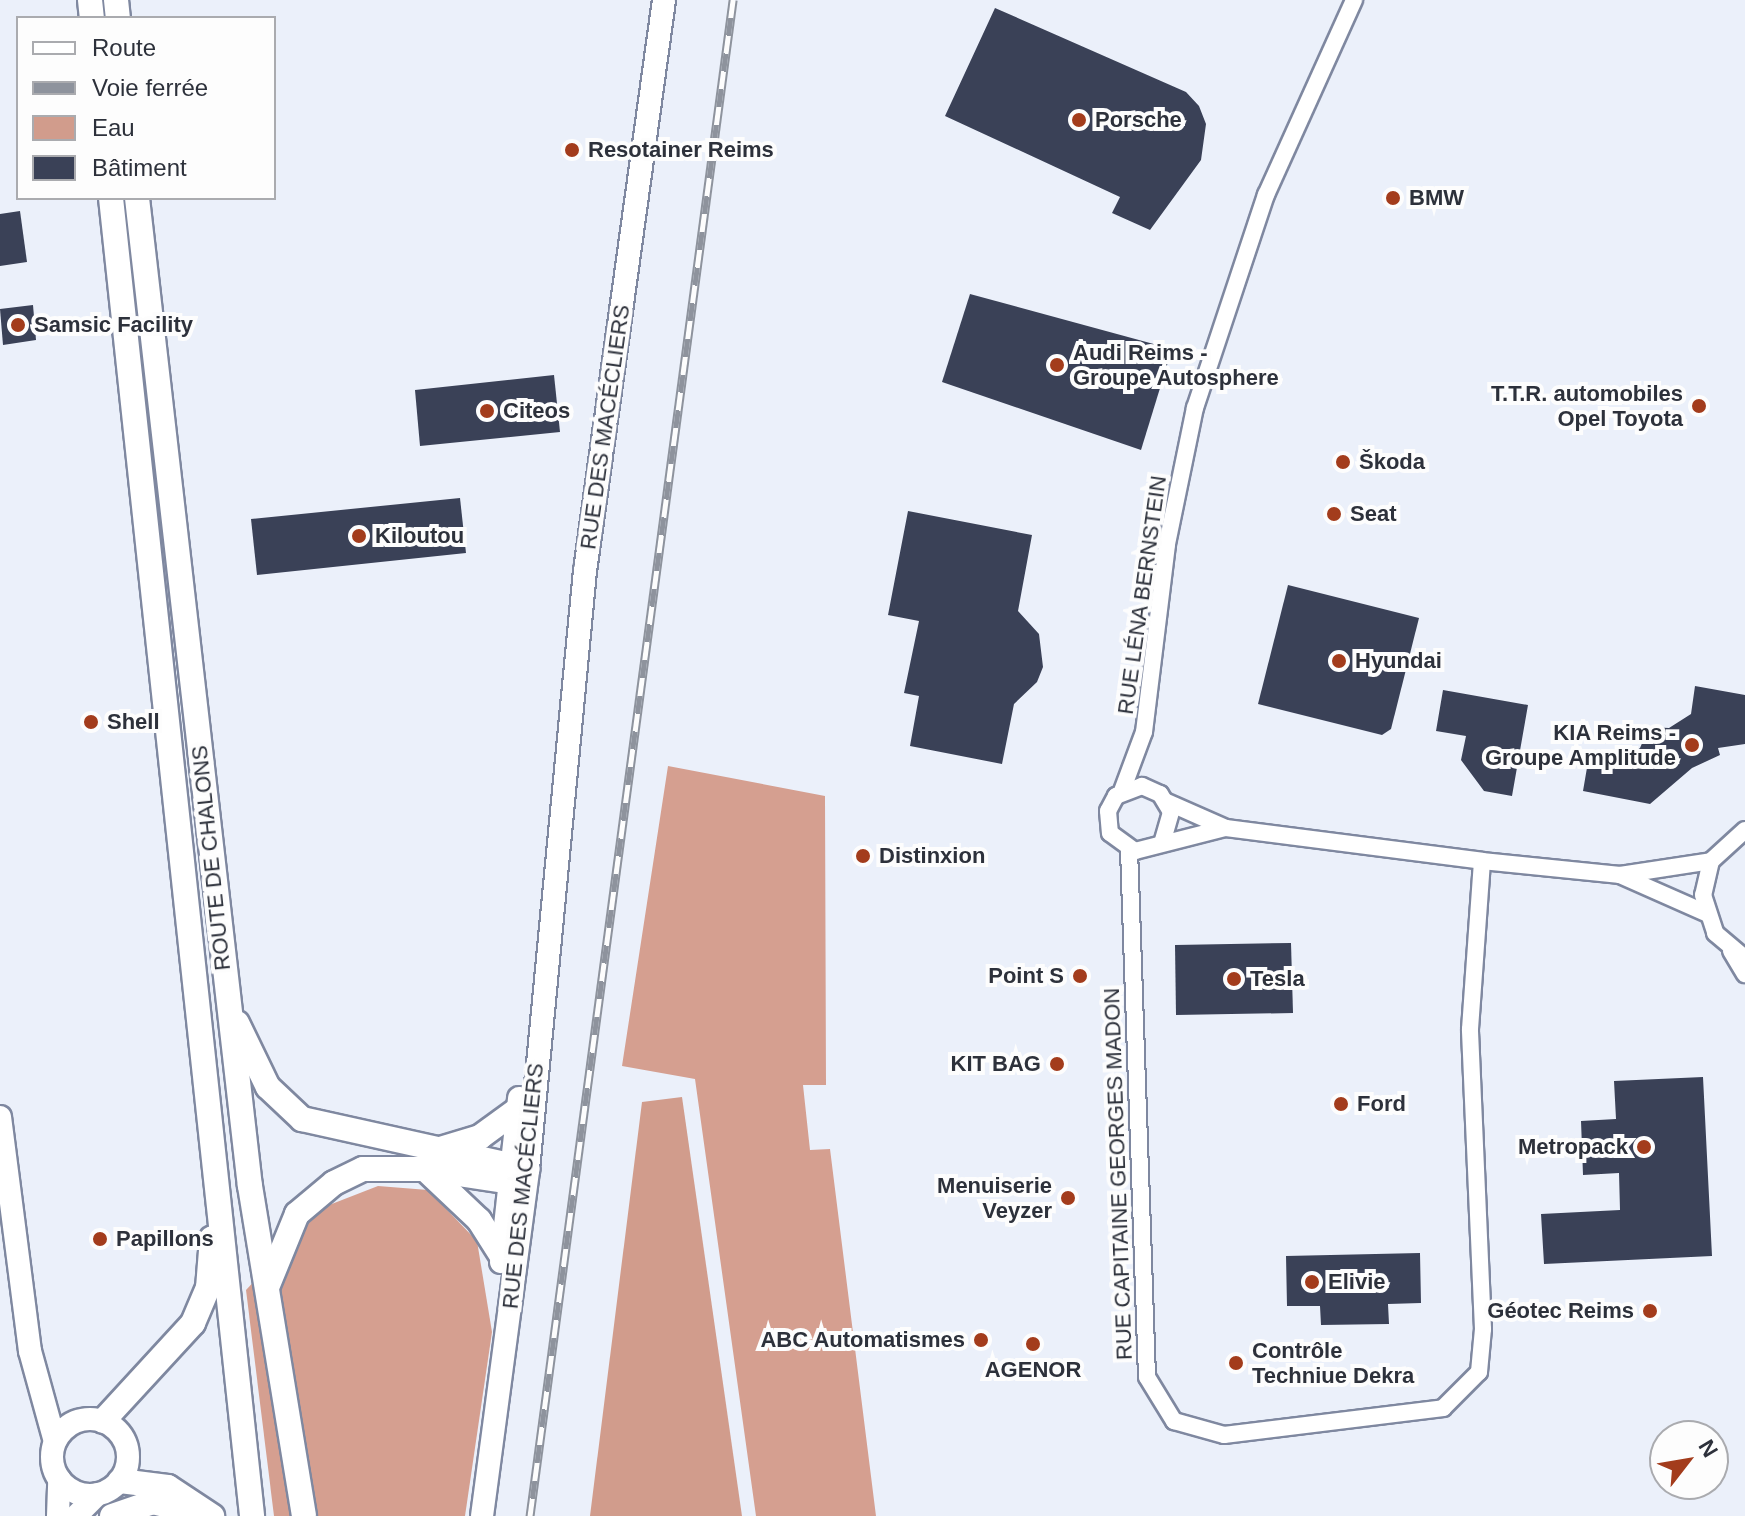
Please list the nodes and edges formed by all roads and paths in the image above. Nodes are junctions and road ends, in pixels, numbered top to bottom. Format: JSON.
{"nodes":[{"id":1,"x":664,"y":0,"type":"edge"},
{"id":2,"x":1354,"y":0,"type":"edge"},
{"id":3,"x":111,"y":200,"type":"edge"},
{"id":4,"x":137,"y":200,"type":"edge"},
{"id":5,"x":1122,"y":791,"type":"junction"},
{"id":6,"x":1167,"y":802,"type":"junction"},
{"id":7,"x":1226,"y":828,"type":"junction"},
{"id":8,"x":1745,"y":830,"type":"edge"},
{"id":9,"x":1163,"y":840,"type":"junction"},
{"id":10,"x":1129,"y":849,"type":"junction"},
{"id":11,"x":553,"y":855,"type":"junction"},
{"id":12,"x":1482,"y":861,"type":"junction"},
{"id":13,"x":1711,"y":861,"type":"junction"},
{"id":14,"x":1620,"y":875,"type":"junction"},
{"id":15,"x":1706,"y":913,"type":"junction"},
{"id":16,"x":1738,"y":954,"type":"edge"},
{"id":17,"x":1745,"y":974,"type":"edge"},
{"id":18,"x":227,"y":1004,"type":"junction"},
{"id":19,"x":517,"y":1110,"type":"junction"},
{"id":20,"x":0,"y":1117,"type":"edge"},
{"id":21,"x":215,"y":1159,"type":"junction"},
{"id":22,"x":428,"y":1161,"type":"junction"},
{"id":23,"x":4,"y":1171,"type":"edge"},
{"id":24,"x":517,"y":1175,"type":"junction"},
{"id":25,"x":501,"y":1255,"type":"junction"},
{"id":26,"x":265,"y":1296,"type":"junction"},
{"id":27,"x":505,"y":1349,"type":"junction"},
{"id":28,"x":45,"y":1397,"type":"junction"},
{"id":29,"x":94,"y":1420,"type":"junction"},
{"id":30,"x":55,"y":1442,"type":"junction"},
{"id":31,"x":59,"y":1479,"type":"junction"},
{"id":32,"x":120,"y":1481,"type":"junction"},
{"id":33,"x":98,"y":1494,"type":"junction"},
{"id":34,"x":58,"y":1516,"type":"edge"},
{"id":35,"x":76,"y":1516,"type":"edge"},
{"id":36,"x":112,"y":1516,"type":"edge"},
{"id":37,"x":200,"y":1516,"type":"edge"},
{"id":38,"x":212,"y":1516,"type":"edge"},
{"id":39,"x":252,"y":1516,"type":"edge"},
{"id":40,"x":304,"y":1516,"type":"edge"},
{"id":41,"x":482,"y":1516,"type":"edge"}],
"edges":[{"from":1,"to":11,"type":"street","name":"RUE DES MACÉCLIERS"},
{"from":2,"to":5,"type":"street","name":"RUE LÉNA BERNSTEIN"},
{"from":3,"to":21,"type":"main road","name":"ROUTE DE CHALONS"},
{"from":4,"to":18,"type":"main road","name":"ROUTE DE CHALONS"},
{"from":5,"to":6,"type":"street"},
{"from":5,"to":10,"type":"street"},
{"from":6,"to":7,"type":"street"},
{"from":6,"to":9,"type":"street"},
{"from":7,"to":9,"type":"street"},
{"from":7,"to":12,"type":"street"},
{"from":8,"to":13,"type":"street"},
{"from":9,"to":10,"type":"street"},
{"from":10,"to":12,"type":"street","name":"RUE CAPITAINE GEORGES MADON"},
{"from":11,"to":19,"type":"street","name":"RUE DES MACÉCLIERS"},
{"from":11,"to":24,"type":"street","name":"RUE DES MACÉCLIERS"},
{"from":12,"to":14,"type":"street"},
{"from":13,"to":14,"type":"street"},
{"from":13,"to":15,"type":"street"},
{"from":14,"to":15,"type":"street"},
{"from":15,"to":16,"type":"street"},
{"from":16,"to":17,"type":"street"},
{"from":18,"to":22,"type":"main road"},
{"from":18,"to":26,"type":"main road","name":"ROUTE DE CHALONS"},
{"from":19,"to":22,"type":"main road"},
{"from":19,"to":24,"type":"street","name":"RUE DES MACÉCLIERS"},
{"from":20,"to":23,"type":"street"},
{"from":21,"to":29,"type":"main road"},
{"from":21,"to":39,"type":"main road","name":"ROUTE DE CHALONS"},
{"from":22,"to":24,"type":"main road"},
{"from":22,"to":25,"type":"main road"},
{"from":22,"to":26,"type":"main road"},
{"from":23,"to":28,"type":"street"},
{"from":24,"to":25,"type":"street","name":"RUE DES MACÉCLIERS"},
{"from":24,"to":27,"type":"street","name":"RUE DES MACÉCLIERS"},
{"from":25,"to":27,"type":"street","name":"RUE DES MACÉCLIERS"},
{"from":26,"to":40,"type":"main road","name":"ROUTE DE CHALONS"},
{"from":27,"to":41,"type":"street","name":"RUE DES MACÉCLIERS"},
{"from":28,"to":29,"type":"street"},
{"from":28,"to":30,"type":"street"},
{"from":29,"to":30,"type":"street"},
{"from":29,"to":32,"type":"street"},
{"from":30,"to":31,"type":"street"},
{"from":31,"to":33,"type":"street"},
{"from":31,"to":34,"type":"street"},
{"from":32,"to":33,"type":"street"},
{"from":32,"to":38,"type":"main road"},
{"from":33,"to":35,"type":"street"},
{"from":36,"to":37,"type":"main road"}]}
